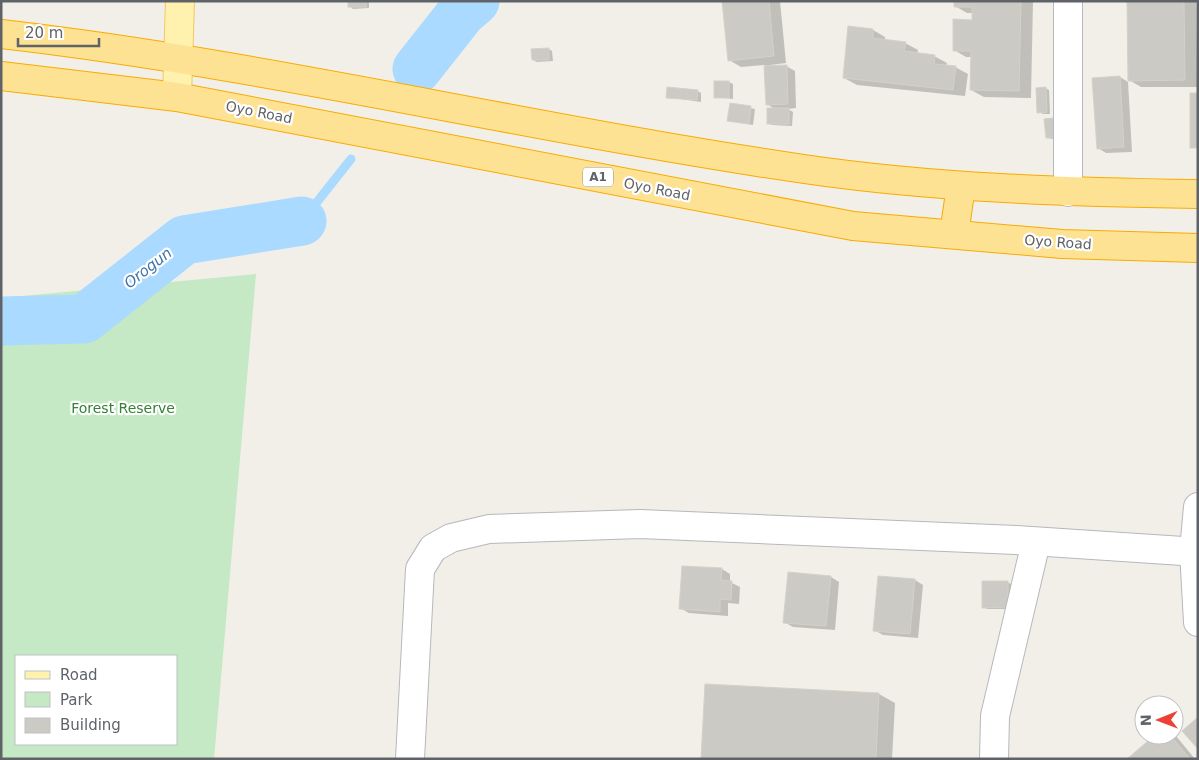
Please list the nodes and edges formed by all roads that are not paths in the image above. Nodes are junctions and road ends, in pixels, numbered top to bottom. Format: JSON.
{"nodes":[{"id":1,"x":180,"y":1,"type":"edge"},
{"id":2,"x":1068,"y":1,"type":"edge"},
{"id":3,"x":1,"y":34,"type":"edge"},
{"id":4,"x":179,"y":57,"type":"junction"},
{"id":5,"x":1,"y":76,"type":"edge"},
{"id":6,"x":177,"y":97,"type":"junction"},
{"id":7,"x":961,"y":186,"type":"junction"},
{"id":8,"x":1068,"y":192,"type":"junction"},
{"id":9,"x":1198,"y":194,"type":"edge"},
{"id":10,"x":954,"y":234,"type":"junction"},
{"id":11,"x":1198,"y":248,"type":"edge"},
{"id":12,"x":1198,"y":507,"type":"edge"},
{"id":13,"x":1036,"y":542,"type":"junction"},
{"id":14,"x":1196,"y":552,"type":"edge"},
{"id":15,"x":1198,"y":622,"type":"edge"},
{"id":16,"x":410,"y":759,"type":"edge"},
{"id":17,"x":994,"y":759,"type":"edge"}],
"edges":[{"from":1,"to":4,"type":"main road"},
{"from":2,"to":8,"type":"street"},
{"from":3,"to":4,"type":"highway"},
{"from":4,"to":6,"type":"main road"},
{"from":4,"to":7,"type":"highway"},
{"from":5,"to":6,"type":"highway","name":"Oyo Road","number":"A1"},
{"from":6,"to":10,"type":"highway","name":"Oyo Road","number":"A1"},
{"from":7,"to":8,"type":"highway"},
{"from":7,"to":10,"type":"highway"},
{"from":8,"to":9,"type":"highway"},
{"from":10,"to":11,"type":"highway","name":"Oyo Road","number":"A1"},
{"from":12,"to":14,"type":"street"},
{"from":13,"to":14,"type":"street"},
{"from":13,"to":16,"type":"street"},
{"from":13,"to":17,"type":"street"},
{"from":14,"to":15,"type":"street"}]}
